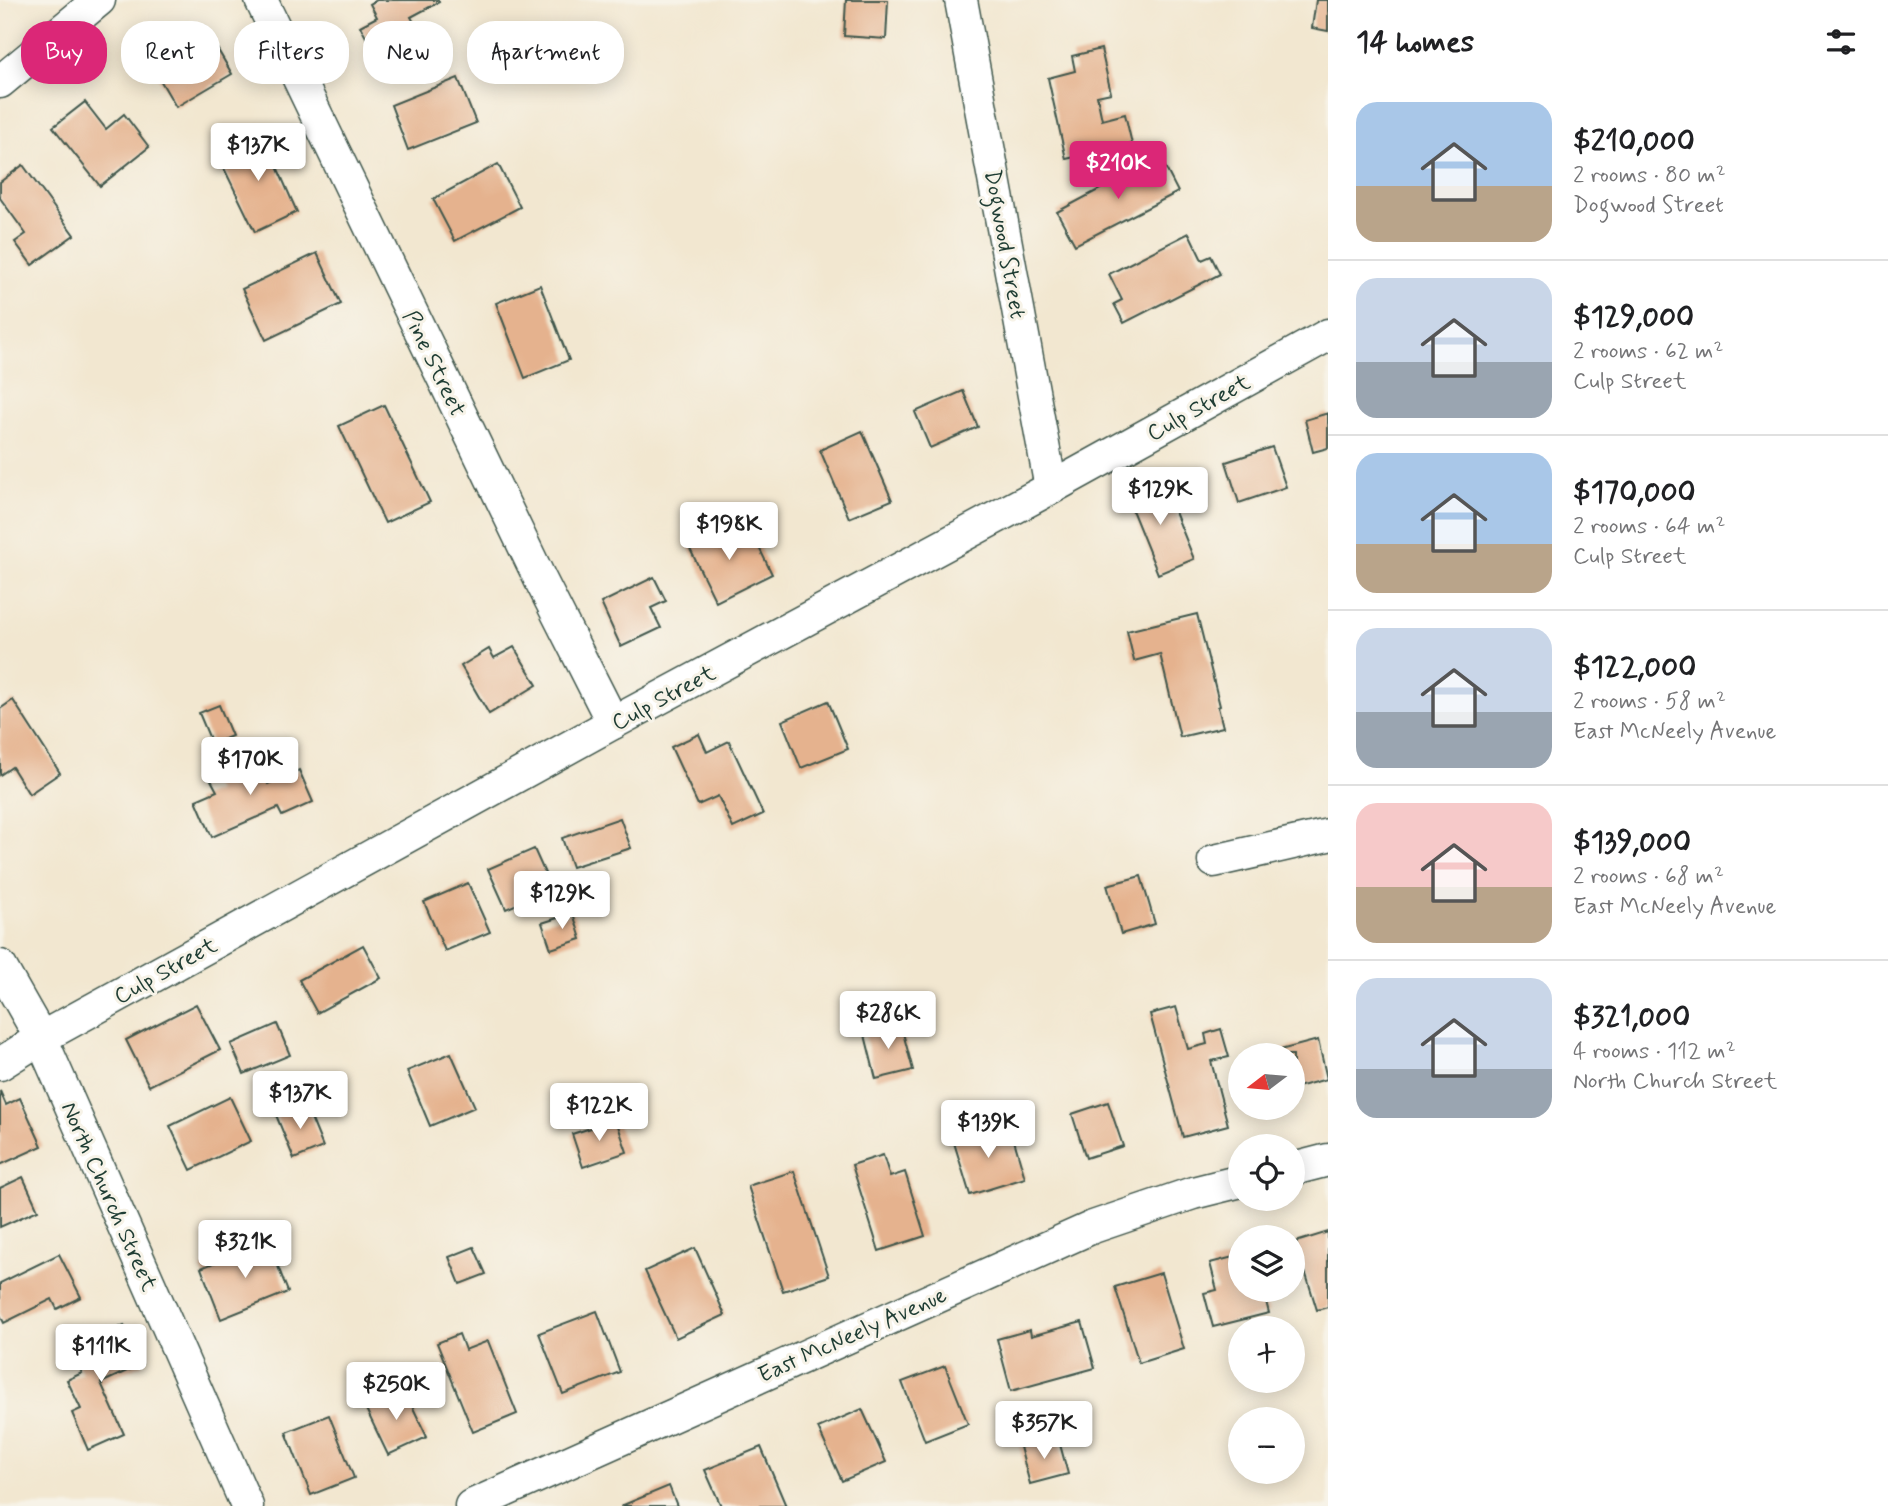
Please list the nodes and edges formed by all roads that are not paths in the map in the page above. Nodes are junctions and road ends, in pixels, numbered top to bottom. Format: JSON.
{"nodes":[{"id":1,"x":99,"y":0,"type":"edge"},
{"id":2,"x":261,"y":0,"type":"edge"},
{"id":3,"x":961,"y":0,"type":"edge"},
{"id":4,"x":0,"y":82,"type":"edge"},
{"id":5,"x":1328,"y":335,"type":"edge"},
{"id":6,"x":1051,"y":488,"type":"junction"},
{"id":7,"x":613,"y":723,"type":"junction"},
{"id":8,"x":1328,"y":835,"type":"edge"},
{"id":9,"x":1214,"y":861,"type":"dead end"},
{"id":10,"x":0,"y":966,"type":"edge"},
{"id":11,"x":41,"y":1038,"type":"junction"},
{"id":12,"x":0,"y":1064,"type":"edge"},
{"id":13,"x":1328,"y":1160,"type":"edge"},
{"id":14,"x":1305,"y":1165,"type":"edge"},
{"id":15,"x":1228,"y":1184,"type":"edge"},
{"id":16,"x":247,"y":1506,"type":"edge"},
{"id":17,"x":471,"y":1506,"type":"edge"}],
"edges":[{"from":1,"to":4,"type":"street"},
{"from":2,"to":7,"type":"street","name":"Pine Street"},
{"from":3,"to":6,"type":"street","name":"Dogwood Street"},
{"from":5,"to":6,"type":"street","name":"Culp Street"},
{"from":6,"to":7,"type":"street","name":"Culp Street"},
{"from":7,"to":11,"type":"street","name":"Culp Street"},
{"from":8,"to":9,"type":"street"},
{"from":10,"to":11,"type":"street","name":"North Church Street"},
{"from":11,"to":12,"type":"street","name":"Culp Street"},
{"from":11,"to":16,"type":"street","name":"North Church Street"},
{"from":13,"to":14,"type":"street"},
{"from":15,"to":17,"type":"street","name":"East McNeely Avenue"}]}
